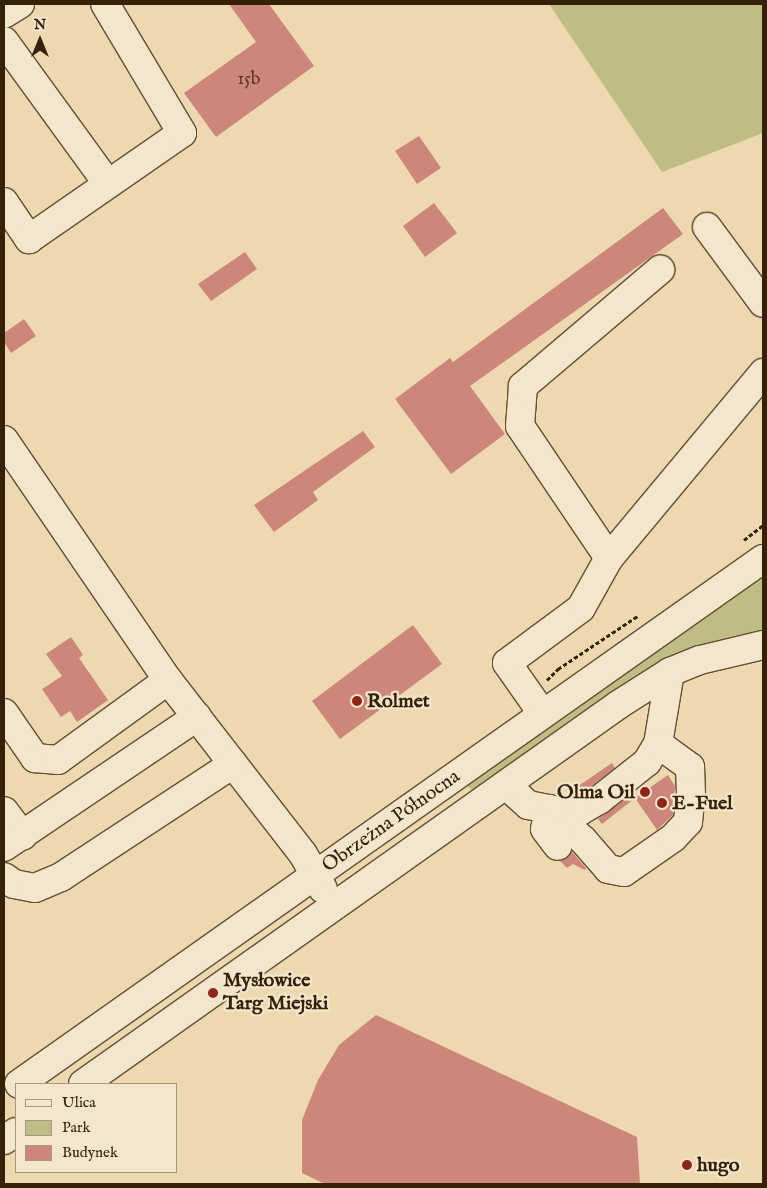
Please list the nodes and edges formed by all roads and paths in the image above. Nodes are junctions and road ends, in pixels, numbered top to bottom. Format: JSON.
{"nodes":[{"id":1,"x":20,"y":4,"type":"edge"},
{"id":2,"x":105,"y":4,"type":"edge"},
{"id":3,"x":4,"y":14,"type":"edge"},
{"id":4,"x":4,"y":41,"type":"edge"},
{"id":5,"x":107,"y":183,"type":"junction"},
{"id":6,"x":4,"y":202,"type":"edge"},
{"id":7,"x":706,"y":227,"type":"dead end"},
{"id":8,"x":660,"y":270,"type":"dead end"},
{"id":9,"x":763,"y":303,"type":"edge"},
{"id":10,"x":763,"y":373,"type":"edge"},
{"id":11,"x":4,"y":440,"type":"edge"},
{"id":12,"x":609,"y":558,"type":"junction"},
{"id":13,"x":757,"y":561,"type":"edge"},
{"id":14,"x":763,"y":645,"type":"edge"},
{"id":15,"x":670,"y":672,"type":"junction"},
{"id":16,"x":168,"y":680,"type":"junction"},
{"id":17,"x":4,"y":713,"type":"edge"},
{"id":18,"x":542,"y":713,"type":"junction"},
{"id":19,"x":197,"y":717,"type":"junction"},
{"id":20,"x":658,"y":744,"type":"junction"},
{"id":21,"x":233,"y":764,"type":"junction"},
{"id":22,"x":506,"y":785,"type":"junction"},
{"id":23,"x":549,"y":809,"type":"junction"},
{"id":24,"x":4,"y":811,"type":"edge"},
{"id":25,"x":13,"y":841,"type":"edge"},
{"id":26,"x":558,"y":846,"type":"dead end"},
{"id":27,"x":313,"y":876,"type":"junction"},
{"id":28,"x":4,"y":877,"type":"edge"},
{"id":29,"x":335,"y":907,"type":"junction"},
{"id":30,"x":21,"y":1083,"type":"edge"},
{"id":31,"x":84,"y":1083,"type":"edge"},
{"id":32,"x":15,"y":1087,"type":"edge"},
{"id":33,"x":4,"y":1095,"type":"edge"},
{"id":34,"x":15,"y":1133,"type":"edge"},
{"id":35,"x":4,"y":1140,"type":"edge"}],
"edges":[{"from":1,"to":3,"type":"street"},
{"from":2,"to":5,"type":"street"},
{"from":4,"to":5,"type":"street"},
{"from":5,"to":6,"type":"street"},
{"from":7,"to":9,"type":"street"},
{"from":8,"to":12,"type":"street"},
{"from":10,"to":12,"type":"street"},
{"from":11,"to":16,"type":"street"},
{"from":12,"to":18,"type":"street"},
{"from":13,"to":18,"type":"street","name":"Obrzeżna Północna"},
{"from":14,"to":15,"type":"street","name":"Obrzeżna Północna"},
{"from":15,"to":20,"type":"street"},
{"from":15,"to":22,"type":"street","name":"Obrzeżna Północna"},
{"from":16,"to":17,"type":"street"},
{"from":16,"to":19,"type":"street"},
{"from":18,"to":27,"type":"street","name":"Obrzeżna Północna"},
{"from":19,"to":21,"type":"street"},
{"from":19,"to":25,"type":"street"},
{"from":20,"to":23,"type":"street"},
{"from":20,"to":23,"type":"street"},
{"from":21,"to":27,"type":"street"},
{"from":21,"to":28,"type":"street"},
{"from":22,"to":23,"type":"street"},
{"from":22,"to":29,"type":"street","name":"Obrzeżna Północna"},
{"from":23,"to":26,"type":"street"},
{"from":24,"to":25,"type":"street"},
{"from":27,"to":29,"type":"street"},
{"from":27,"to":30,"type":"street","name":"Obrzeżna Północna"},
{"from":29,"to":31,"type":"street","name":"Obrzeżna Północna"},
{"from":32,"to":33,"type":"street","name":"Obrzeżna Północna"},
{"from":34,"to":35,"type":"street"}]}
